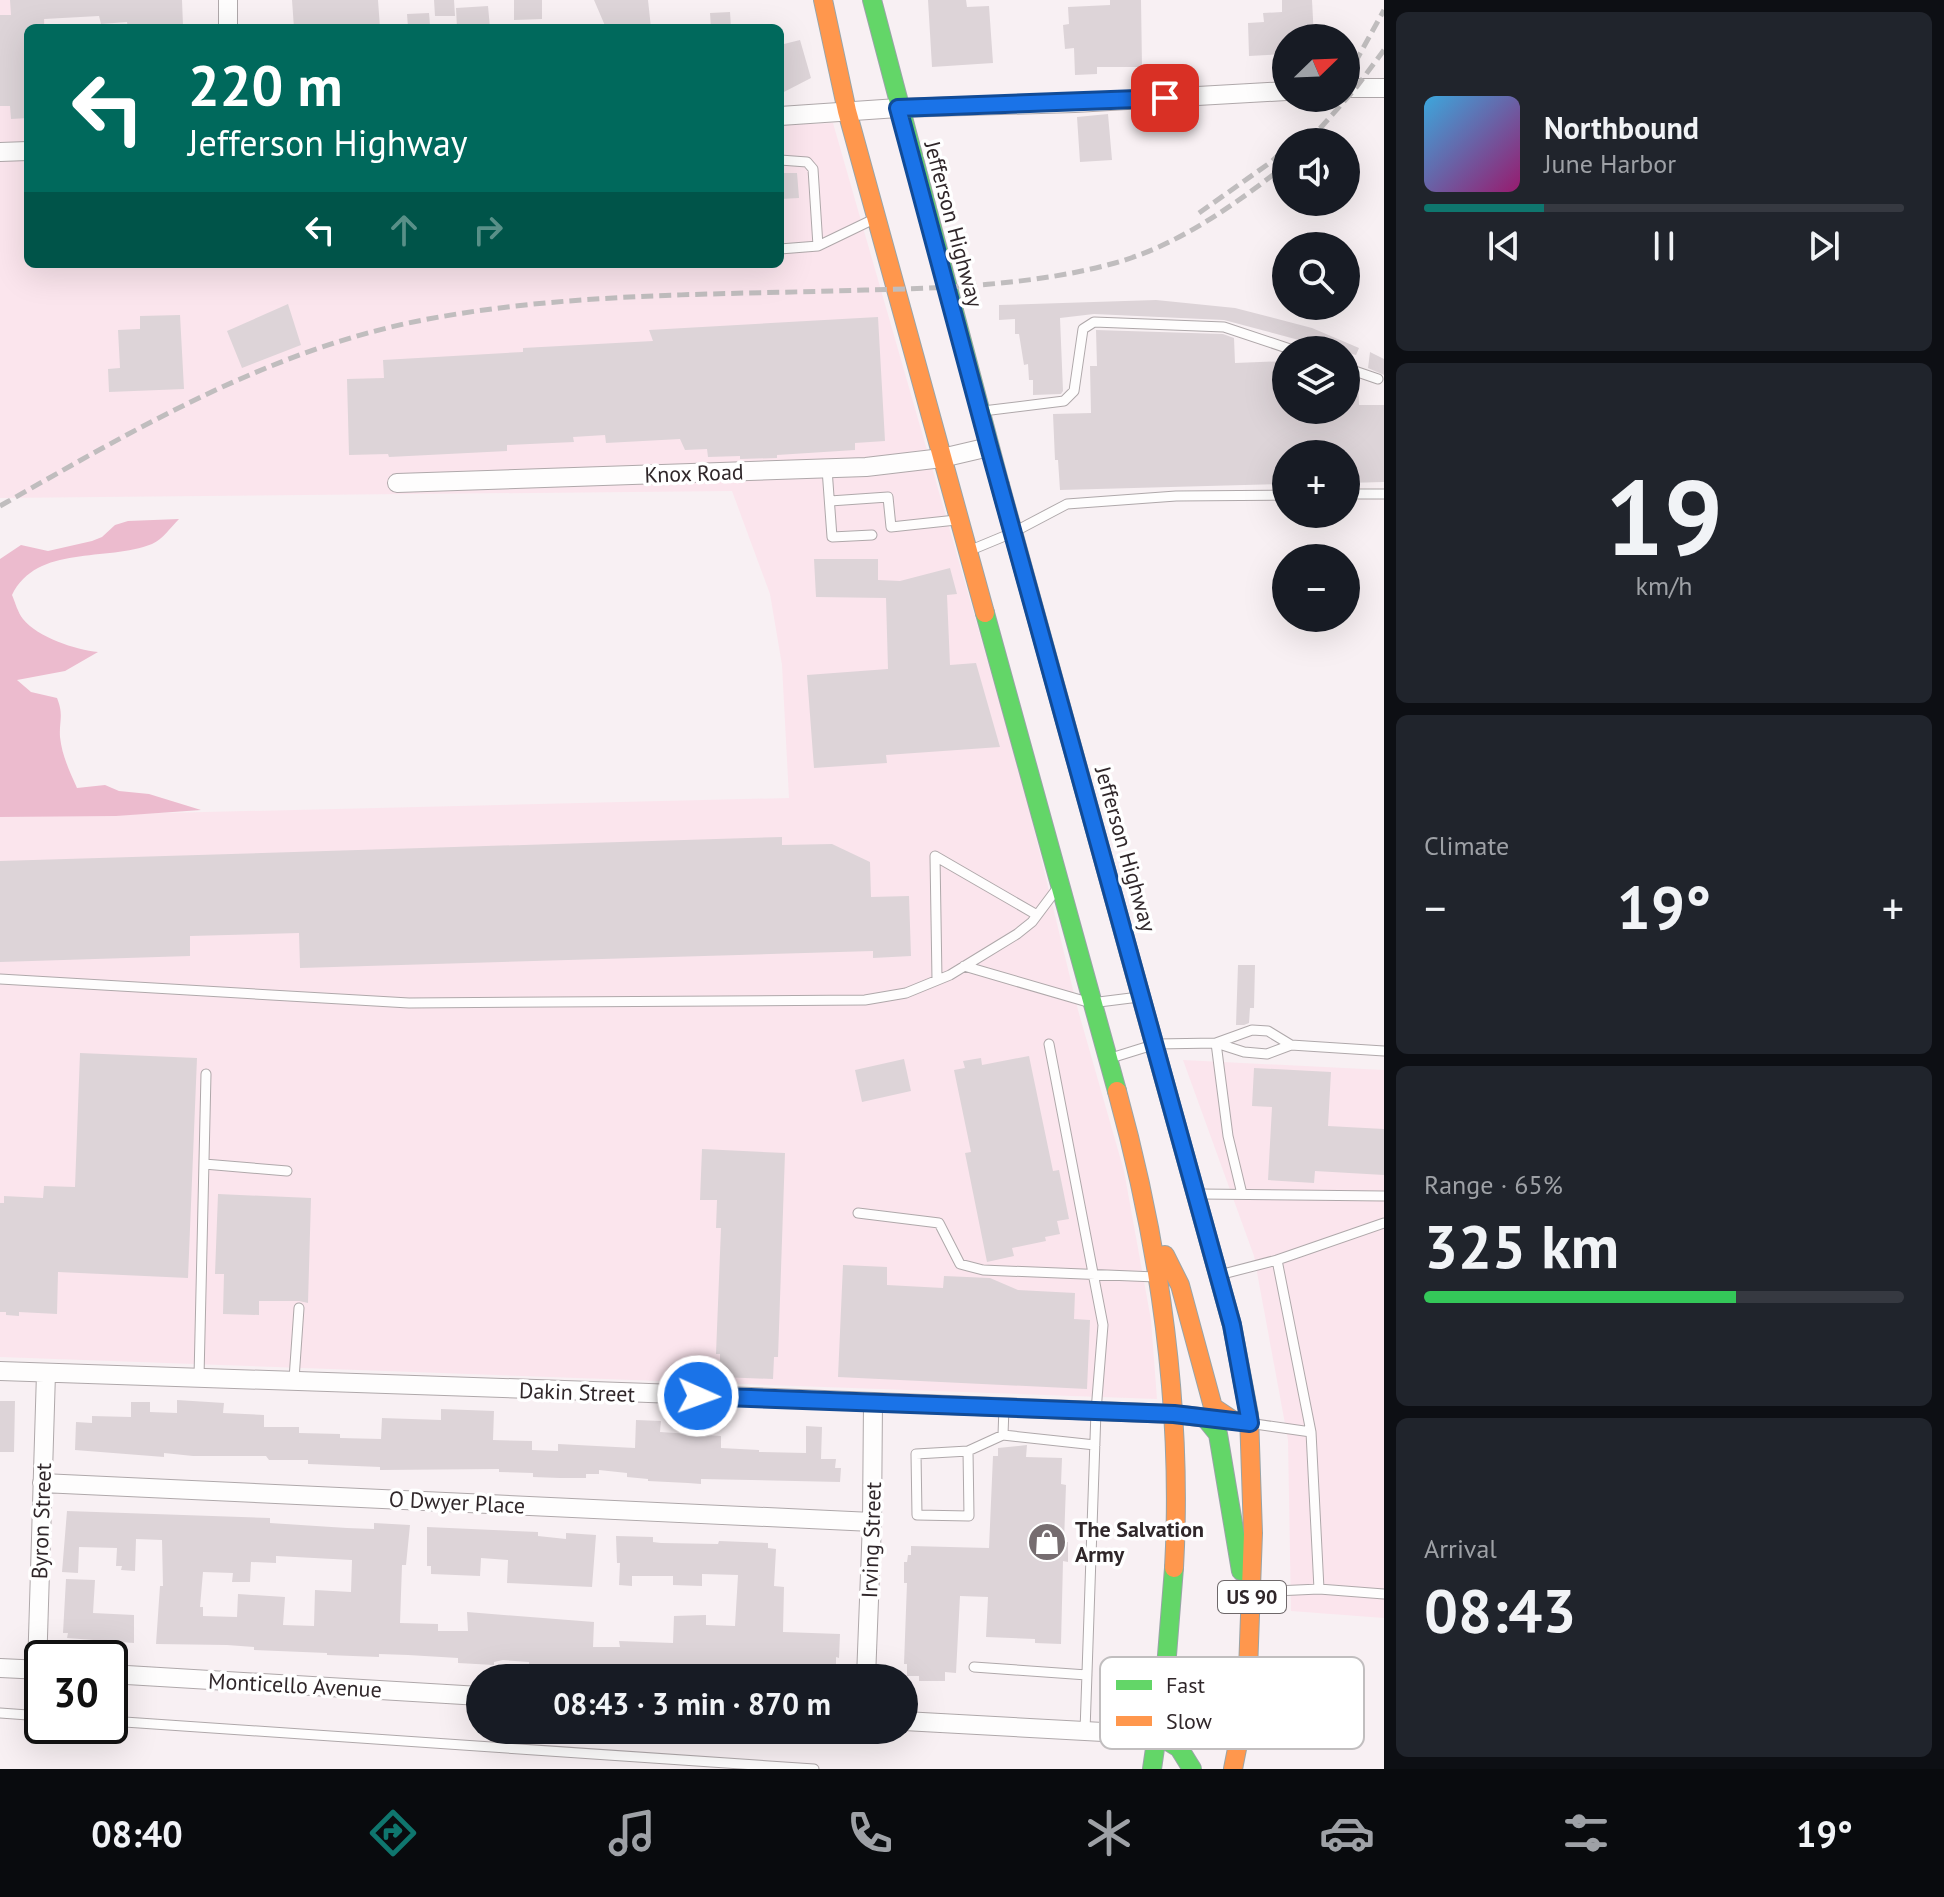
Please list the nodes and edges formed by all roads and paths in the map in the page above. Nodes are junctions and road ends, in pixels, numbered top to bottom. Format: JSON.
{"nodes":[{"id":1,"x":228,"y":0,"type":"edge"},
{"id":2,"x":823,"y":0,"type":"edge"},
{"id":3,"x":872,"y":0,"type":"edge"},
{"id":4,"x":228,"y":24,"type":"edge"},
{"id":5,"x":1360,"y":88,"type":"edge"},
{"id":6,"x":1384,"y":88,"type":"edge"},
{"id":7,"x":1272,"y":92,"type":"edge"},
{"id":8,"x":898,"y":108,"type":"junction"},
{"id":9,"x":847,"y":111,"type":"junction"},
{"id":10,"x":784,"y":116,"type":"edge"},
{"id":11,"x":24,"y":151,"type":"edge"},
{"id":12,"x":0,"y":152,"type":"edge"},
{"id":13,"x":784,"y":160,"type":"edge"},
{"id":14,"x":876,"y":218,"type":"junction"},
{"id":15,"x":818,"y":246,"type":"junction"},
{"id":16,"x":784,"y":249,"type":"edge"},
{"id":17,"x":1272,"y":343,"type":"edge"},
{"id":18,"x":1360,"y":373,"type":"edge"},
{"id":19,"x":1378,"y":379,"type":"dead end"},
{"id":20,"x":980,"y":411,"type":"junction"},
{"id":21,"x":989,"y":447,"type":"junction"},
{"id":22,"x":942,"y":458,"type":"junction"},
{"id":23,"x":827,"y":469,"type":"junction"},
{"id":24,"x":397,"y":483,"type":"dead end"},
{"id":25,"x":1360,"y":494,"type":"edge"},
{"id":26,"x":1384,"y":494,"type":"edge"},
{"id":27,"x":1272,"y":495,"type":"edge"},
{"id":28,"x":830,"y":501,"type":"junction"},
{"id":29,"x":959,"y":519,"type":"junction"},
{"id":30,"x":1012,"y":533,"type":"junction"},
{"id":31,"x":872,"y":535,"type":"dead end"},
{"id":32,"x":968,"y":551,"type":"junction"},
{"id":33,"x":1060,"y":884,"type":"junction"},
{"id":34,"x":1037,"y":915,"type":"junction"},
{"id":35,"x":964,"y":966,"type":"junction"},
{"id":36,"x":0,"y":979,"type":"edge"},
{"id":37,"x":937,"y":980,"type":"junction"},
{"id":38,"x":1142,"y":996,"type":"junction"},
{"id":39,"x":1091,"y":1003,"type":"junction"},
{"id":40,"x":1216,"y":1043,"type":"junction"},
{"id":41,"x":1049,"y":1044,"type":"dead end"},
{"id":42,"x":1156,"y":1044,"type":"junction"},
{"id":43,"x":1291,"y":1045,"type":"junction"},
{"id":44,"x":1384,"y":1051,"type":"edge"},
{"id":45,"x":1108,"y":1059,"type":"junction"},
{"id":46,"x":206,"y":1074,"type":"dead end"},
{"id":47,"x":204,"y":1164,"type":"junction"},
{"id":48,"x":287,"y":1171,"type":"dead end"},
{"id":49,"x":1196,"y":1194,"type":"junction"},
{"id":50,"x":1242,"y":1194,"type":"junction"},
{"id":51,"x":1384,"y":1196,"type":"edge"},
{"id":52,"x":858,"y":1213,"type":"dead end"},
{"id":53,"x":1384,"y":1223,"type":"edge"},
{"id":54,"x":1153,"y":1238,"type":"junction"},
{"id":55,"x":1277,"y":1260,"type":"junction"},
{"id":56,"x":1094,"y":1274,"type":"junction"},
{"id":57,"x":1219,"y":1276,"type":"junction"},
{"id":58,"x":1159,"y":1277,"type":"junction"},
{"id":59,"x":299,"y":1308,"type":"dead end"},
{"id":60,"x":0,"y":1371,"type":"edge"},
{"id":61,"x":46,"y":1373,"type":"junction"},
{"id":62,"x":199,"y":1377,"type":"junction"},
{"id":63,"x":294,"y":1379,"type":"junction"},
{"id":64,"x":873,"y":1402,"type":"junction"},
{"id":65,"x":1004,"y":1407,"type":"junction"},
{"id":66,"x":1096,"y":1411,"type":"junction"},
{"id":67,"x":1174,"y":1414,"type":"junction"},
{"id":68,"x":1205,"y":1418,"type":"junction"},
{"id":69,"x":1242,"y":1422,"type":"junction"},
{"id":70,"x":1311,"y":1432,"type":"junction"},
{"id":71,"x":1003,"y":1435,"type":"junction"},
{"id":72,"x":1095,"y":1445,"type":"junction"},
{"id":73,"x":968,"y":1451,"type":"junction"},
{"id":74,"x":42,"y":1483,"type":"junction"},
{"id":75,"x":872,"y":1522,"type":"junction"},
{"id":76,"x":1319,"y":1589,"type":"junction"},
{"id":77,"x":1252,"y":1592,"type":"junction"},
{"id":78,"x":1384,"y":1594,"type":"edge"},
{"id":79,"x":40,"y":1640,"type":"edge"},
{"id":80,"x":1167,"y":1657,"type":"edge"},
{"id":81,"x":1249,"y":1657,"type":"edge"},
{"id":82,"x":867,"y":1664,"type":"edge"},
{"id":83,"x":974,"y":1667,"type":"dead end"},
{"id":84,"x":0,"y":1668,"type":"edge"},
{"id":85,"x":24,"y":1669,"type":"edge"},
{"id":86,"x":128,"y":1675,"type":"edge"},
{"id":87,"x":1087,"y":1675,"type":"junction"},
{"id":88,"x":466,"y":1695,"type":"edge"},
{"id":89,"x":0,"y":1713,"type":"edge"},
{"id":90,"x":24,"y":1715,"type":"edge"},
{"id":91,"x":128,"y":1722,"type":"edge"},
{"id":92,"x":918,"y":1722,"type":"edge"},
{"id":93,"x":1085,"y":1731,"type":"junction"},
{"id":94,"x":1100,"y":1732,"type":"edge"},
{"id":95,"x":1156,"y":1749,"type":"edge"},
{"id":96,"x":1182,"y":1749,"type":"edge"},
{"id":97,"x":1237,"y":1749,"type":"edge"},
{"id":98,"x":814,"y":1769,"type":"edge"},
{"id":99,"x":1152,"y":1769,"type":"edge"},
{"id":100,"x":1192,"y":1769,"type":"edge"},
{"id":101,"x":1233,"y":1769,"type":"edge"}],
"edges":[{"from":1,"to":4,"type":"street"},
{"from":2,"to":9,"type":"main road"},
{"from":3,"to":8,"type":"main road","name":"Jefferson Highway","number":"US 90"},
{"from":5,"to":6,"type":"street"},
{"from":7,"to":8,"type":"street"},
{"from":8,"to":9,"type":"street"},
{"from":8,"to":20,"type":"main road","name":"Jefferson Highway","number":"US 90"},
{"from":9,"to":10,"type":"street"},
{"from":9,"to":14,"type":"main road"},
{"from":11,"to":12,"type":"street"},
{"from":13,"to":15,"type":"lane"},
{"from":14,"to":15,"type":"lane"},
{"from":14,"to":22,"type":"main road"},
{"from":15,"to":16,"type":"lane"},
{"from":17,"to":20,"type":"lane"},
{"from":18,"to":19,"type":"lane"},
{"from":20,"to":21,"type":"main road","name":"Jefferson Highway","number":"US 90"},
{"from":21,"to":22,"type":"street","name":"Knox Road"},
{"from":21,"to":30,"type":"main road","name":"Jefferson Highway","number":"US 90"},
{"from":22,"to":23,"type":"street","name":"Knox Road"},
{"from":22,"to":29,"type":"main road"},
{"from":23,"to":24,"type":"street","name":"Knox Road"},
{"from":23,"to":28,"type":"lane"},
{"from":25,"to":26,"type":"lane"},
{"from":27,"to":30,"type":"lane"},
{"from":28,"to":29,"type":"lane"},
{"from":28,"to":31,"type":"lane"},
{"from":29,"to":32,"type":"main road"},
{"from":30,"to":32,"type":"lane"},
{"from":30,"to":38,"type":"main road","name":"Jefferson Highway","number":"US 90"},
{"from":32,"to":33,"type":"main road"},
{"from":33,"to":34,"type":"lane"},
{"from":33,"to":39,"type":"main road"},
{"from":34,"to":35,"type":"lane"},
{"from":34,"to":37,"type":"lane"},
{"from":35,"to":37,"type":"lane"},
{"from":35,"to":39,"type":"lane"},
{"from":36,"to":37,"type":"lane"},
{"from":38,"to":39,"type":"lane"},
{"from":38,"to":42,"type":"main road","name":"Jefferson Highway","number":"US 90"},
{"from":39,"to":45,"type":"main road"},
{"from":40,"to":42,"type":"lane"},
{"from":40,"to":43,"type":"lane"},
{"from":40,"to":43,"type":"lane"},
{"from":40,"to":50,"type":"lane"},
{"from":41,"to":56,"type":"lane"},
{"from":42,"to":45,"type":"lane"},
{"from":42,"to":49,"type":"main road","name":"Jefferson Highway","number":"US 90"},
{"from":43,"to":44,"type":"lane"},
{"from":45,"to":54,"type":"main road"},
{"from":46,"to":47,"type":"lane"},
{"from":47,"to":48,"type":"lane"},
{"from":47,"to":62,"type":"lane"},
{"from":49,"to":50,"type":"lane"},
{"from":49,"to":57,"type":"main road","name":"Jefferson Highway","number":"US 90"},
{"from":50,"to":51,"type":"lane"},
{"from":52,"to":56,"type":"lane"},
{"from":53,"to":55,"type":"lane"},
{"from":54,"to":58,"type":"main road"},
{"from":54,"to":69,"type":"main road"},
{"from":55,"to":57,"type":"lane"},
{"from":55,"to":70,"type":"lane"},
{"from":56,"to":58,"type":"lane"},
{"from":56,"to":66,"type":"lane"},
{"from":57,"to":69,"type":"main road","name":"Jefferson Highway","number":"US 90"},
{"from":58,"to":67,"type":"main road"},
{"from":59,"to":63,"type":"lane"},
{"from":60,"to":61,"type":"street","name":"Dakin Street"},
{"from":61,"to":62,"type":"street","name":"Dakin Street"},
{"from":61,"to":74,"type":"street","name":"Byron Street"},
{"from":62,"to":63,"type":"street","name":"Dakin Street"},
{"from":63,"to":64,"type":"street","name":"Dakin Street"},
{"from":64,"to":65,"type":"street","name":"Dakin Street"},
{"from":64,"to":75,"type":"street","name":"Irving Street"},
{"from":65,"to":66,"type":"street","name":"Dakin Street"},
{"from":65,"to":71,"type":"lane"},
{"from":66,"to":67,"type":"street","name":"Dakin Street"},
{"from":66,"to":72,"type":"lane"},
{"from":67,"to":68,"type":"street","name":"Dakin Street"},
{"from":67,"to":80,"type":"main road"},
{"from":68,"to":69,"type":"street","name":"Dakin Street"},
{"from":68,"to":77,"type":"main road"},
{"from":69,"to":70,"type":"lane"},
{"from":69,"to":77,"type":"main road","name":"Jefferson Highway","number":"US 90"},
{"from":70,"to":76,"type":"lane"},
{"from":71,"to":72,"type":"lane"},
{"from":71,"to":73,"type":"lane"},
{"from":72,"to":87,"type":"lane"},
{"from":73,"to":73,"type":"lane"},
{"from":74,"to":75,"type":"street","name":"O Dwyer Place"},
{"from":74,"to":79,"type":"street","name":"Byron Street"},
{"from":75,"to":82,"type":"street","name":"Irving Street"},
{"from":76,"to":77,"type":"lane"},
{"from":76,"to":78,"type":"lane"},
{"from":77,"to":81,"type":"main road","name":"Jefferson Highway","number":"US 90"},
{"from":83,"to":87,"type":"lane"},
{"from":84,"to":85,"type":"street"},
{"from":86,"to":88,"type":"street","name":"Monticello Avenue"},
{"from":87,"to":93,"type":"lane"},
{"from":89,"to":90,"type":"lane"},
{"from":91,"to":98,"type":"lane"},
{"from":92,"to":93,"type":"street"},
{"from":93,"to":94,"type":"street"},
{"from":95,"to":99,"type":"main road"},
{"from":96,"to":100,"type":"main road"},
{"from":97,"to":101,"type":"main road","name":"Jefferson Highway","number":"US 90"}]}
